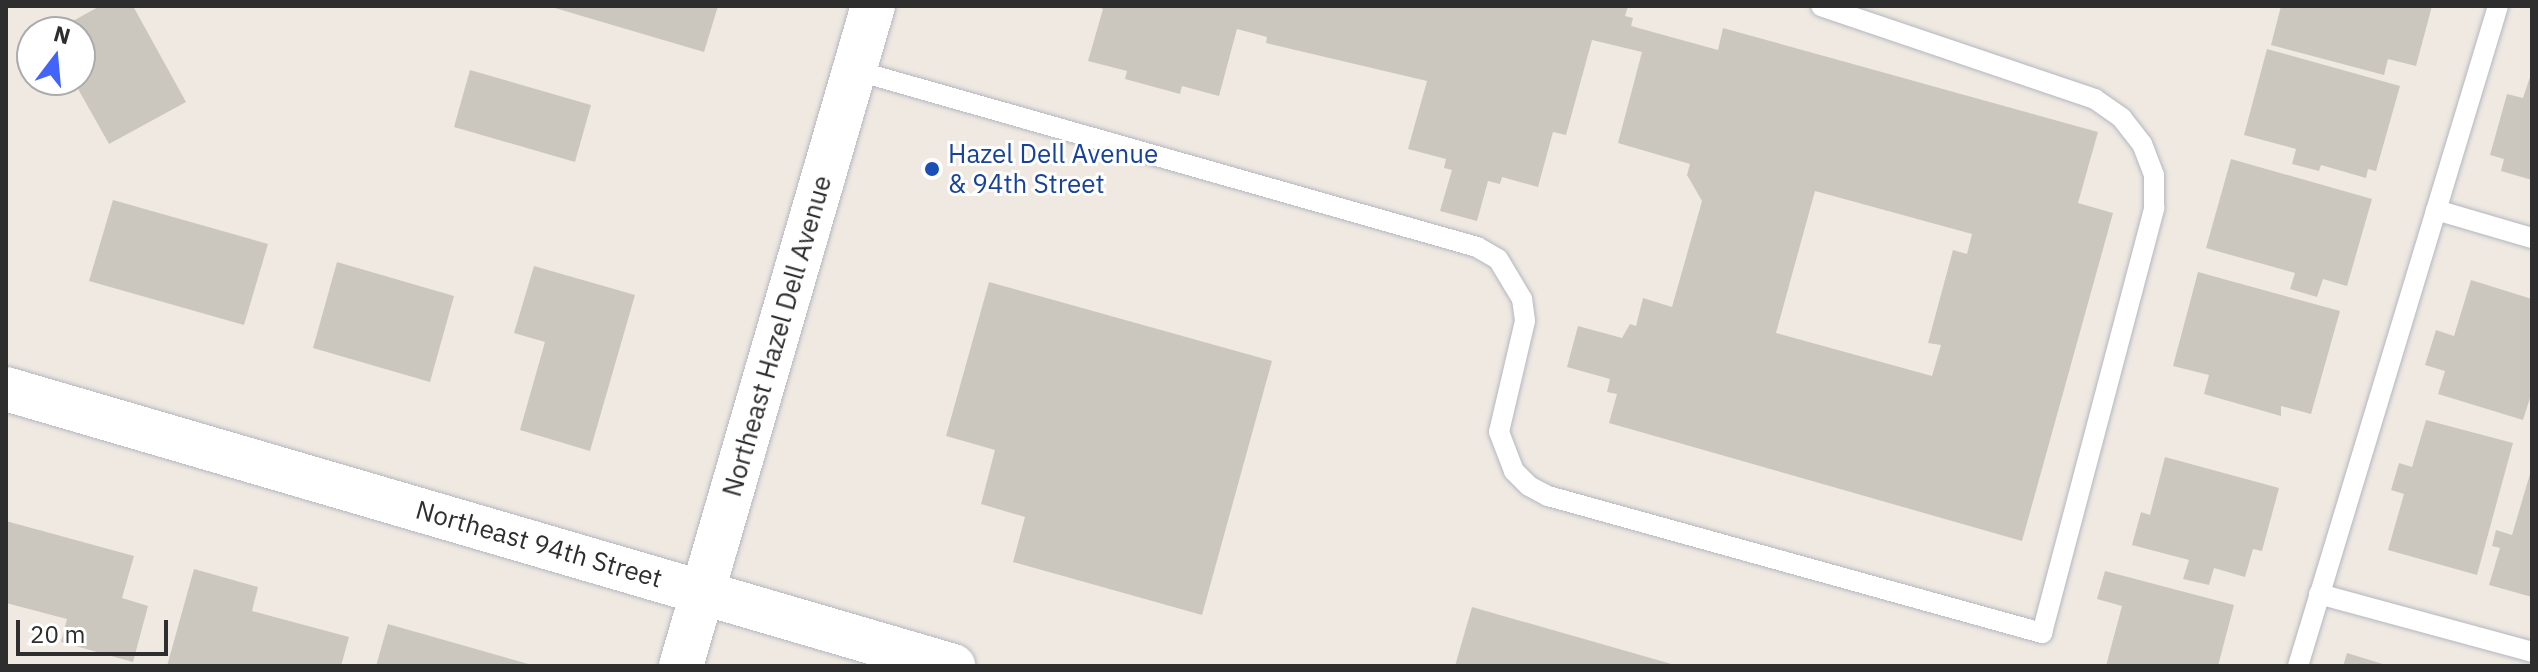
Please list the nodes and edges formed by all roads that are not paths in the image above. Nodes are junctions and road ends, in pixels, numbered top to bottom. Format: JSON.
{"nodes":[{"id":1,"x":873,"y":6,"type":"edge"},
{"id":2,"x":1821,"y":6,"type":"edge"},
{"id":3,"x":2498,"y":6,"type":"edge"},
{"id":4,"x":854,"y":70,"type":"junction"},
{"id":5,"x":2436,"y":210,"type":"junction"},
{"id":6,"x":2532,"y":238,"type":"edge"},
{"id":7,"x":6,"y":389,"type":"edge"},
{"id":8,"x":703,"y":593,"type":"junction"},
{"id":9,"x":2319,"y":594,"type":"junction"},
{"id":10,"x":2532,"y":652,"type":"edge"},
{"id":11,"x":681,"y":666,"type":"edge"},
{"id":12,"x":953,"y":666,"type":"edge"},
{"id":13,"x":2298,"y":666,"type":"edge"}],
"edges":[{"from":1,"to":4,"type":"street","name":"Northeast Hazel Dell Avenue"},
{"from":2,"to":4,"type":"lane"},
{"from":3,"to":5,"type":"lane"},
{"from":4,"to":8,"type":"street","name":"Northeast Hazel Dell Avenue"},
{"from":5,"to":6,"type":"lane"},
{"from":5,"to":9,"type":"lane"},
{"from":7,"to":8,"type":"street","name":"Northeast 94th Street"},
{"from":8,"to":11,"type":"street","name":"Northeast Hazel Dell Avenue"},
{"from":8,"to":12,"type":"street","name":"Northeast 94th Street"},
{"from":9,"to":10,"type":"lane"},
{"from":9,"to":13,"type":"lane"}]}
